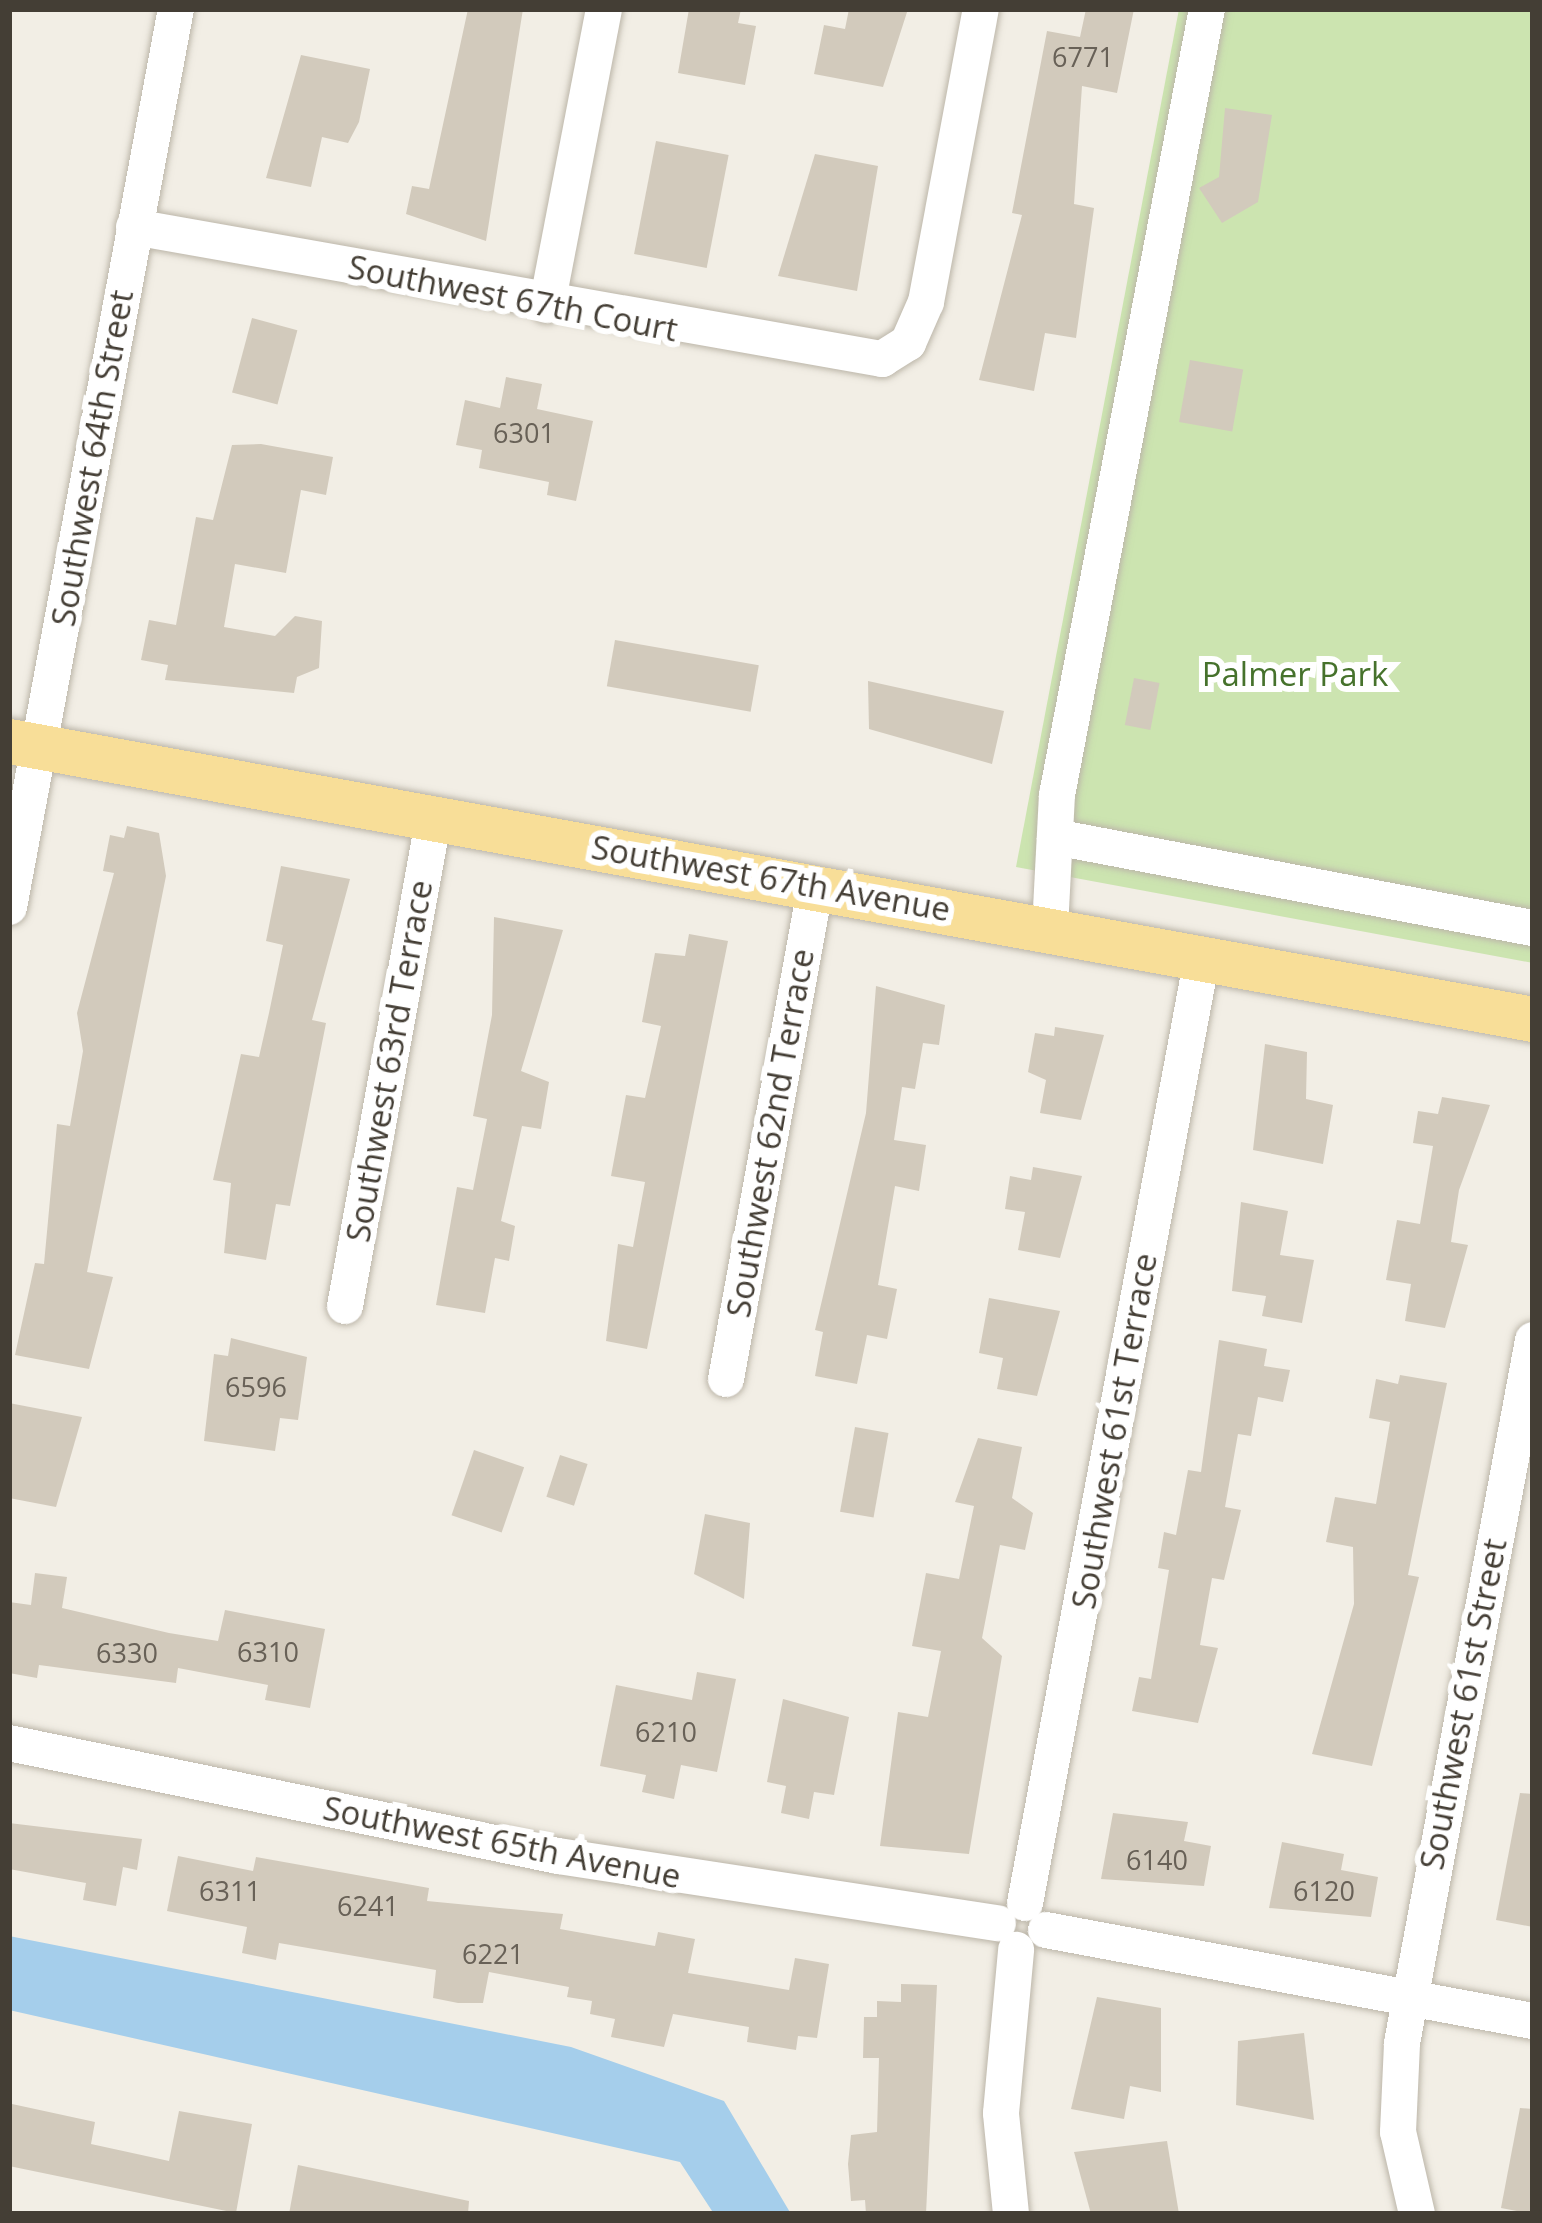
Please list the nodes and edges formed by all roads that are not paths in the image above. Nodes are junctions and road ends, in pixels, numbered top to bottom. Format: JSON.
{"nodes":[{"id":1,"x":176,"y":9,"type":"edge"},
{"id":2,"x":604,"y":9,"type":"edge"},
{"id":3,"x":981,"y":9,"type":"edge"},
{"id":4,"x":1207,"y":9,"type":"edge"},
{"id":5,"x":134,"y":227,"type":"junction"},
{"id":6,"x":548,"y":305,"type":"junction"},
{"id":7,"x":24,"y":743,"type":"edge"},
{"id":8,"x":434,"y":817,"type":"junction"},
{"id":9,"x":1055,"y":837,"type":"junction"},
{"id":10,"x":815,"y":887,"type":"junction"},
{"id":11,"x":9,"y":907,"type":"edge"},
{"id":12,"x":1050,"y":928,"type":"junction"},
{"id":13,"x":1533,"y":928,"type":"edge"},
{"id":14,"x":1202,"y":958,"type":"junction"},
{"id":15,"x":1533,"y":1019,"type":"edge"},
{"id":16,"x":345,"y":1306,"type":"dead end"},
{"id":17,"x":1533,"y":1340,"type":"edge"},
{"id":18,"x":726,"y":1379,"type":"dead end"},
{"id":19,"x":9,"y":1744,"type":"edge"},
{"id":20,"x":1021,"y":1927,"type":"junction"},
{"id":21,"x":1409,"y":1997,"type":"junction"},
{"id":22,"x":1533,"y":2021,"type":"edge"},
{"id":23,"x":1010,"y":2214,"type":"edge"},
{"id":24,"x":1418,"y":2214,"type":"edge"}],
"edges":[{"from":1,"to":5,"type":"street","name":"Southwest 64th Street"},
{"from":2,"to":6,"type":"street"},
{"from":3,"to":6,"type":"street","name":"Southwest 67th Court"},
{"from":4,"to":9,"type":"street"},
{"from":5,"to":6,"type":"street","name":"Southwest 67th Court"},
{"from":5,"to":7,"type":"street","name":"Southwest 64th Street"},
{"from":7,"to":8,"type":"main road","name":"Southwest 67th Avenue"},
{"from":7,"to":11,"type":"street","name":"Southwest 64th Street"},
{"from":8,"to":10,"type":"main road","name":"Southwest 67th Avenue"},
{"from":8,"to":16,"type":"street","name":"Southwest 63rd Terrace"},
{"from":9,"to":12,"type":"street"},
{"from":9,"to":13,"type":"street"},
{"from":10,"to":12,"type":"main road","name":"Southwest 67th Avenue"},
{"from":10,"to":18,"type":"street","name":"Southwest 62nd Terrace"},
{"from":12,"to":14,"type":"main road","name":"Southwest 67th Avenue"},
{"from":14,"to":15,"type":"main road","name":"Southwest 67th Avenue"},
{"from":14,"to":20,"type":"street","name":"Southwest 61st Terrace"},
{"from":17,"to":21,"type":"street","name":"Southwest 61st Street"},
{"from":19,"to":20,"type":"street","name":"Southwest 65th Avenue"},
{"from":20,"to":21,"type":"street","name":"Southwest 65th Avenue"},
{"from":20,"to":23,"type":"street","name":"Southwest 61st Terrace"},
{"from":21,"to":22,"type":"street","name":"Southwest 65th Avenue"},
{"from":21,"to":24,"type":"street","name":"Southwest 61st Street"}]}
